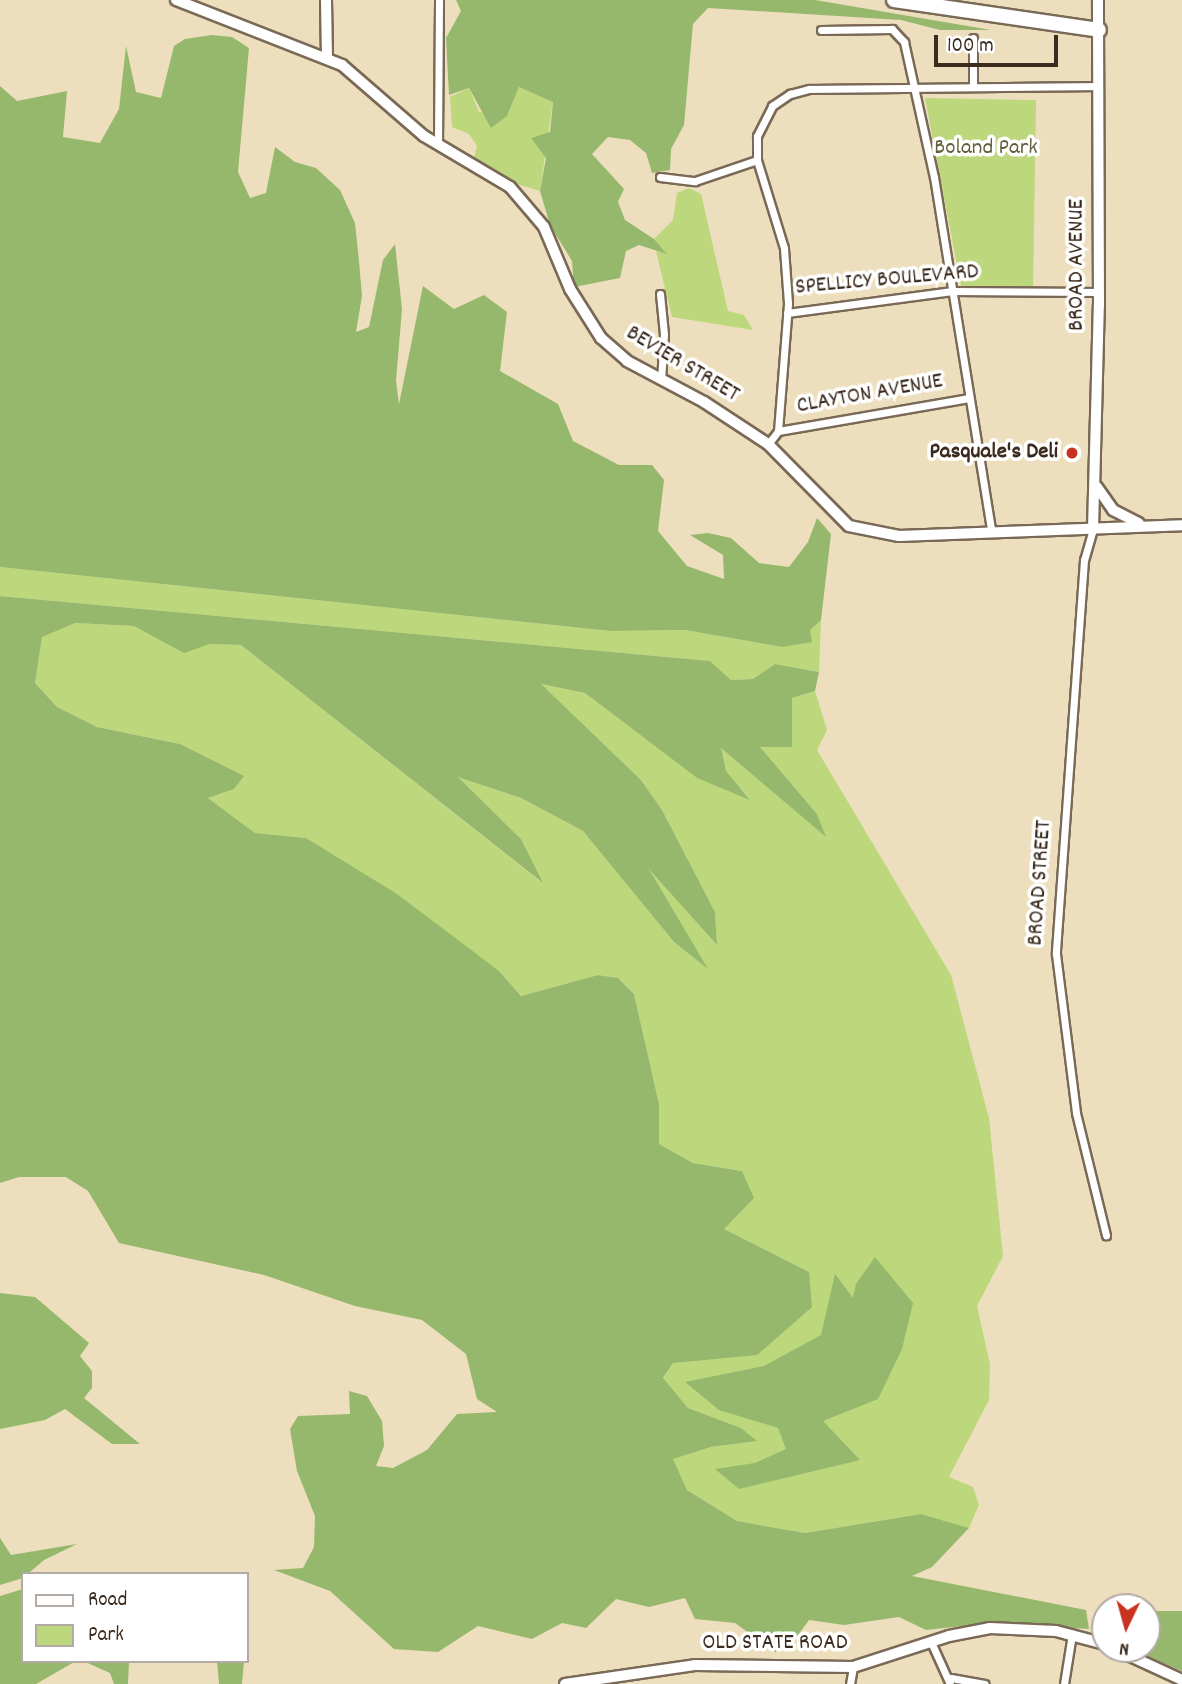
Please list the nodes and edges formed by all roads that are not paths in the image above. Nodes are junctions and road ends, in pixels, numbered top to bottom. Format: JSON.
{"nodes":[{"id":1,"x":176,"y":0,"type":"edge"},
{"id":2,"x":326,"y":0,"type":"edge"},
{"id":3,"x":439,"y":0,"type":"edge"},
{"id":4,"x":894,"y":0,"type":"edge"},
{"id":5,"x":1098,"y":0,"type":"edge"},
{"id":6,"x":821,"y":30,"type":"dead end"},
{"id":7,"x":1099,"y":30,"type":"junction"},
{"id":8,"x":973,"y":38,"type":"dead end"},
{"id":9,"x":327,"y":57,"type":"junction"},
{"id":10,"x":916,"y":86,"type":"junction"},
{"id":11,"x":973,"y":86,"type":"junction"},
{"id":12,"x":1099,"y":86,"type":"junction"},
{"id":13,"x":438,"y":145,"type":"junction"},
{"id":14,"x":757,"y":160,"type":"junction"},
{"id":15,"x":660,"y":177,"type":"dead end"},
{"id":16,"x":951,"y":291,"type":"junction"},
{"id":17,"x":1099,"y":292,"type":"junction"},
{"id":18,"x":660,"y":294,"type":"dead end"},
{"id":19,"x":788,"y":313,"type":"junction"},
{"id":20,"x":661,"y":380,"type":"junction"},
{"id":21,"x":969,"y":398,"type":"junction"},
{"id":22,"x":778,"y":431,"type":"junction"},
{"id":23,"x":768,"y":444,"type":"junction"},
{"id":24,"x":1096,"y":486,"type":"junction"},
{"id":25,"x":1182,"y":525,"type":"edge"},
{"id":26,"x":1155,"y":526,"type":"junction"},
{"id":27,"x":1093,"y":529,"type":"junction"},
{"id":28,"x":991,"y":530,"type":"junction"},
{"id":29,"x":1106,"y":1235,"type":"dead end"},
{"id":30,"x":1072,"y":1634,"type":"junction"},
{"id":31,"x":1091,"y":1640,"type":"edge"},
{"id":32,"x":931,"y":1642,"type":"junction"},
{"id":33,"x":1145,"y":1663,"type":"edge"},
{"id":34,"x":853,"y":1667,"type":"junction"},
{"id":35,"x":1182,"y":1680,"type":"edge"},
{"id":36,"x":950,"y":1681,"type":"edge"},
{"id":37,"x":572,"y":1683,"type":"edge"},
{"id":38,"x":850,"y":1684,"type":"edge"},
{"id":39,"x":984,"y":1684,"type":"edge"},
{"id":40,"x":1064,"y":1684,"type":"edge"}],
"edges":[{"from":1,"to":9,"type":"street","name":"BEVIER STREET"},
{"from":2,"to":9,"type":"street"},
{"from":3,"to":13,"type":"street"},
{"from":4,"to":7,"type":"highway"},
{"from":5,"to":7,"type":"street","name":"BROAD AVENUE"},
{"from":6,"to":10,"type":"street"},
{"from":7,"to":12,"type":"street","name":"BROAD AVENUE"},
{"from":8,"to":11,"type":"street"},
{"from":9,"to":13,"type":"street","name":"BEVIER STREET"},
{"from":10,"to":11,"type":"street","name":"SPELLICY BOULEVARD"},
{"from":10,"to":14,"type":"street","name":"SPELLICY BOULEVARD"},
{"from":10,"to":16,"type":"street"},
{"from":11,"to":12,"type":"street","name":"SPELLICY BOULEVARD"},
{"from":12,"to":17,"type":"street","name":"BROAD AVENUE"},
{"from":13,"to":20,"type":"street","name":"BEVIER STREET"},
{"from":14,"to":15,"type":"street"},
{"from":14,"to":19,"type":"street","name":"SPELLICY BOULEVARD"},
{"from":16,"to":17,"type":"street","name":"SPELLICY BOULEVARD"},
{"from":16,"to":19,"type":"street","name":"SPELLICY BOULEVARD"},
{"from":16,"to":21,"type":"street"},
{"from":17,"to":24,"type":"street","name":"BROAD AVENUE"},
{"from":18,"to":20,"type":"street"},
{"from":19,"to":22,"type":"street"},
{"from":20,"to":23,"type":"street","name":"BEVIER STREET"},
{"from":21,"to":22,"type":"street","name":"CLAYTON AVENUE"},
{"from":21,"to":28,"type":"street"},
{"from":22,"to":23,"type":"street"},
{"from":23,"to":28,"type":"street","name":"BEVIER STREET"},
{"from":24,"to":26,"type":"street"},
{"from":24,"to":27,"type":"street","name":"BROAD AVENUE"},
{"from":25,"to":26,"type":"street","name":"BEVIER STREET"},
{"from":26,"to":27,"type":"street","name":"BEVIER STREET"},
{"from":27,"to":28,"type":"street","name":"BEVIER STREET"},
{"from":27,"to":29,"type":"street","name":"BROAD STREET"},
{"from":30,"to":31,"type":"street","name":"OLD STATE ROAD"},
{"from":30,"to":32,"type":"street","name":"OLD STATE ROAD"},
{"from":30,"to":40,"type":"street"},
{"from":32,"to":34,"type":"street","name":"OLD STATE ROAD"},
{"from":32,"to":36,"type":"street"},
{"from":33,"to":35,"type":"street"},
{"from":34,"to":37,"type":"street","name":"OLD STATE ROAD"},
{"from":34,"to":38,"type":"street"},
{"from":36,"to":39,"type":"street"}]}
